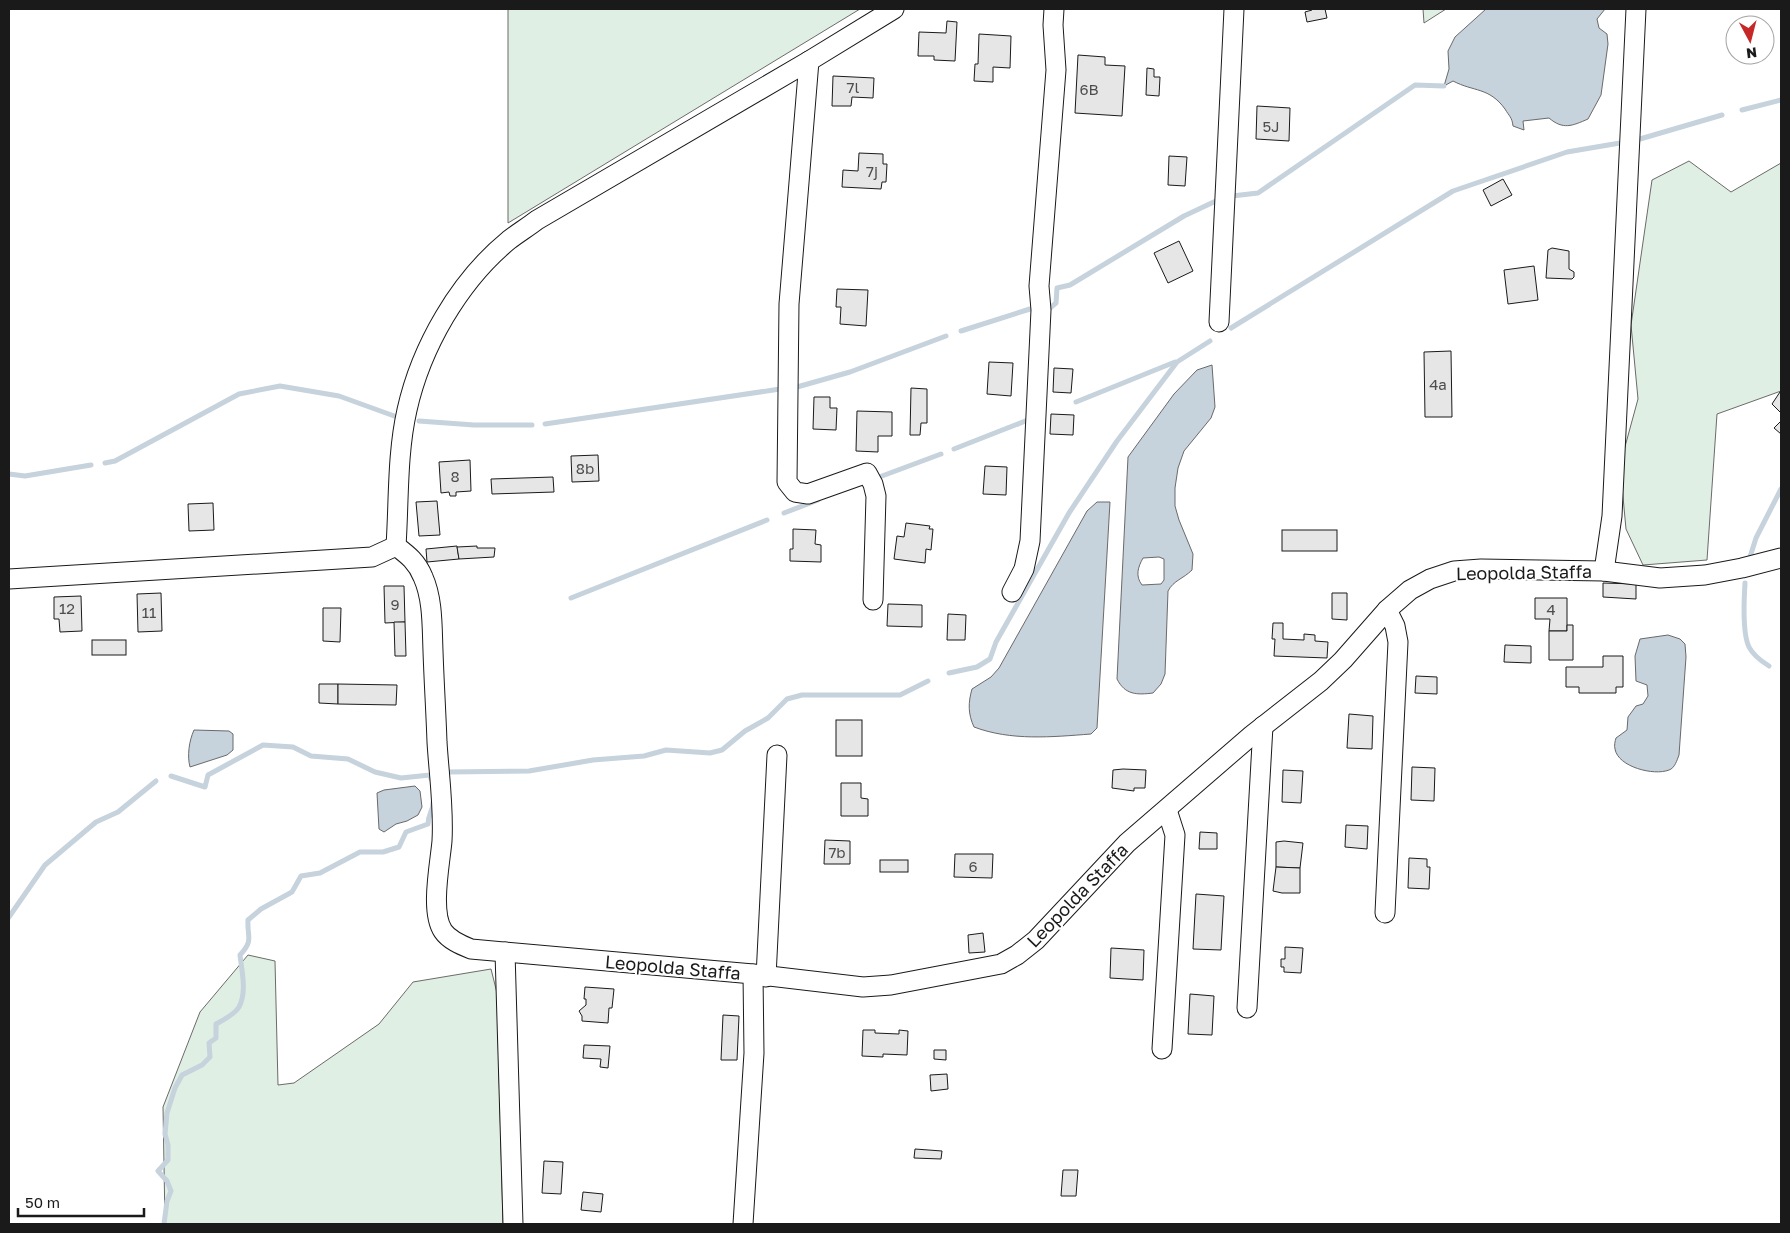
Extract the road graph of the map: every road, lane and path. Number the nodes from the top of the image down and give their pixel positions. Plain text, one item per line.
1 (894, 9) edge
2 (1054, 9) edge
3 (1234, 9) edge
4 (1636, 9) edge
5 (809, 61) junction
6 (1219, 322) dead end
7 (396, 546) junction
8 (1781, 558) edge
9 (1604, 571) junction
10 (9, 579) edge
11 (1012, 592) dead end
12 (873, 600) dead end
13 (1387, 610) junction
14 (1263, 726) junction
15 (777, 755) dead end
16 (1167, 810) junction
17 (1385, 913) dead end
18 (505, 952) junction
19 (760, 975) junction
20 (1247, 1008) dead end
21 (1162, 1049) dead end
22 (513, 1224) edge
23 (744, 1224) edge

1 - 5 street
2 - 11 street
3 - 6 street
4 - 9 street
5 - 7 street
5 - 12 street
7 - 10 street
7 - 18 street, Leopolda Staffa
8 - 9 street, Leopolda Staffa
9 - 13 street, Leopolda Staffa
13 - 14 street, Leopolda Staffa
13 - 17 street
14 - 16 street, Leopolda Staffa
14 - 20 street
15 - 19 street
16 - 19 street, Leopolda Staffa
16 - 21 street
18 - 19 street, Leopolda Staffa
18 - 22 street
19 - 23 street

